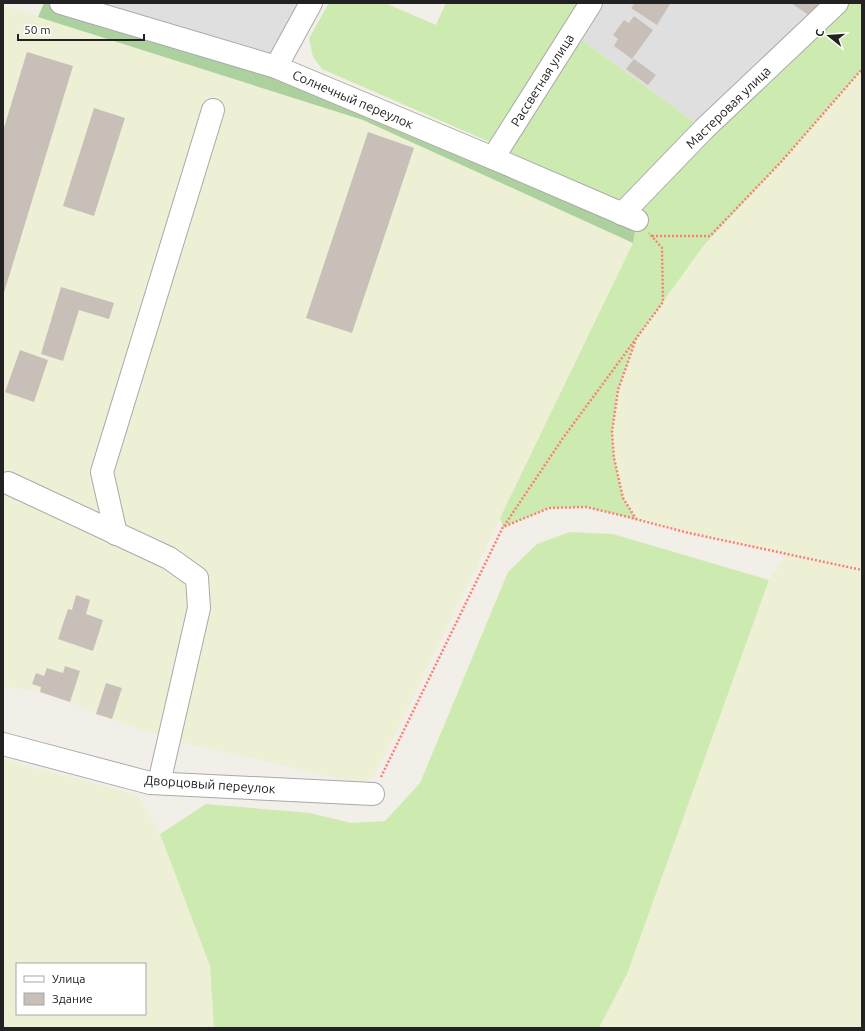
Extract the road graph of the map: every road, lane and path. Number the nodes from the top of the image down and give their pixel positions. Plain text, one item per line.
1 (61, 3) edge
2 (311, 3) edge
3 (591, 3) edge
4 (837, 3) edge
5 (100, 9) edge
6 (276, 66) junction
7 (862, 69) edge
8 (213, 110) dead end
9 (493, 158) junction
10 (629, 217) junction
11 (652, 236) junction
12 (636, 339) junction
13 (8, 483) dead end
14 (636, 519) junction
15 (503, 527) junction
16 (116, 534) junction
17 (862, 570) edge
18 (3, 744) edge
19 (159, 783) junction
20 (373, 794) joint

1 - 5 street, Солнечный переулок
2 - 6 street
3 - 9 street, Рассветная улица
4 - 10 street, Мастеровая улица
5 - 6 street, Солнечный переулок
6 - 9 street, Солнечный переулок
7 - 11 path
8 - 16 street
9 - 10 street, Солнечный переулок
10 - 11 path
11 - 12 path
12 - 14 path
12 - 15 path
13 - 16 street
14 - 15 path
14 - 17 path
15 - 20 path
16 - 19 street
18 - 19 street, Дворцовый переулок
19 - 20 street, Дворцовый переулок

